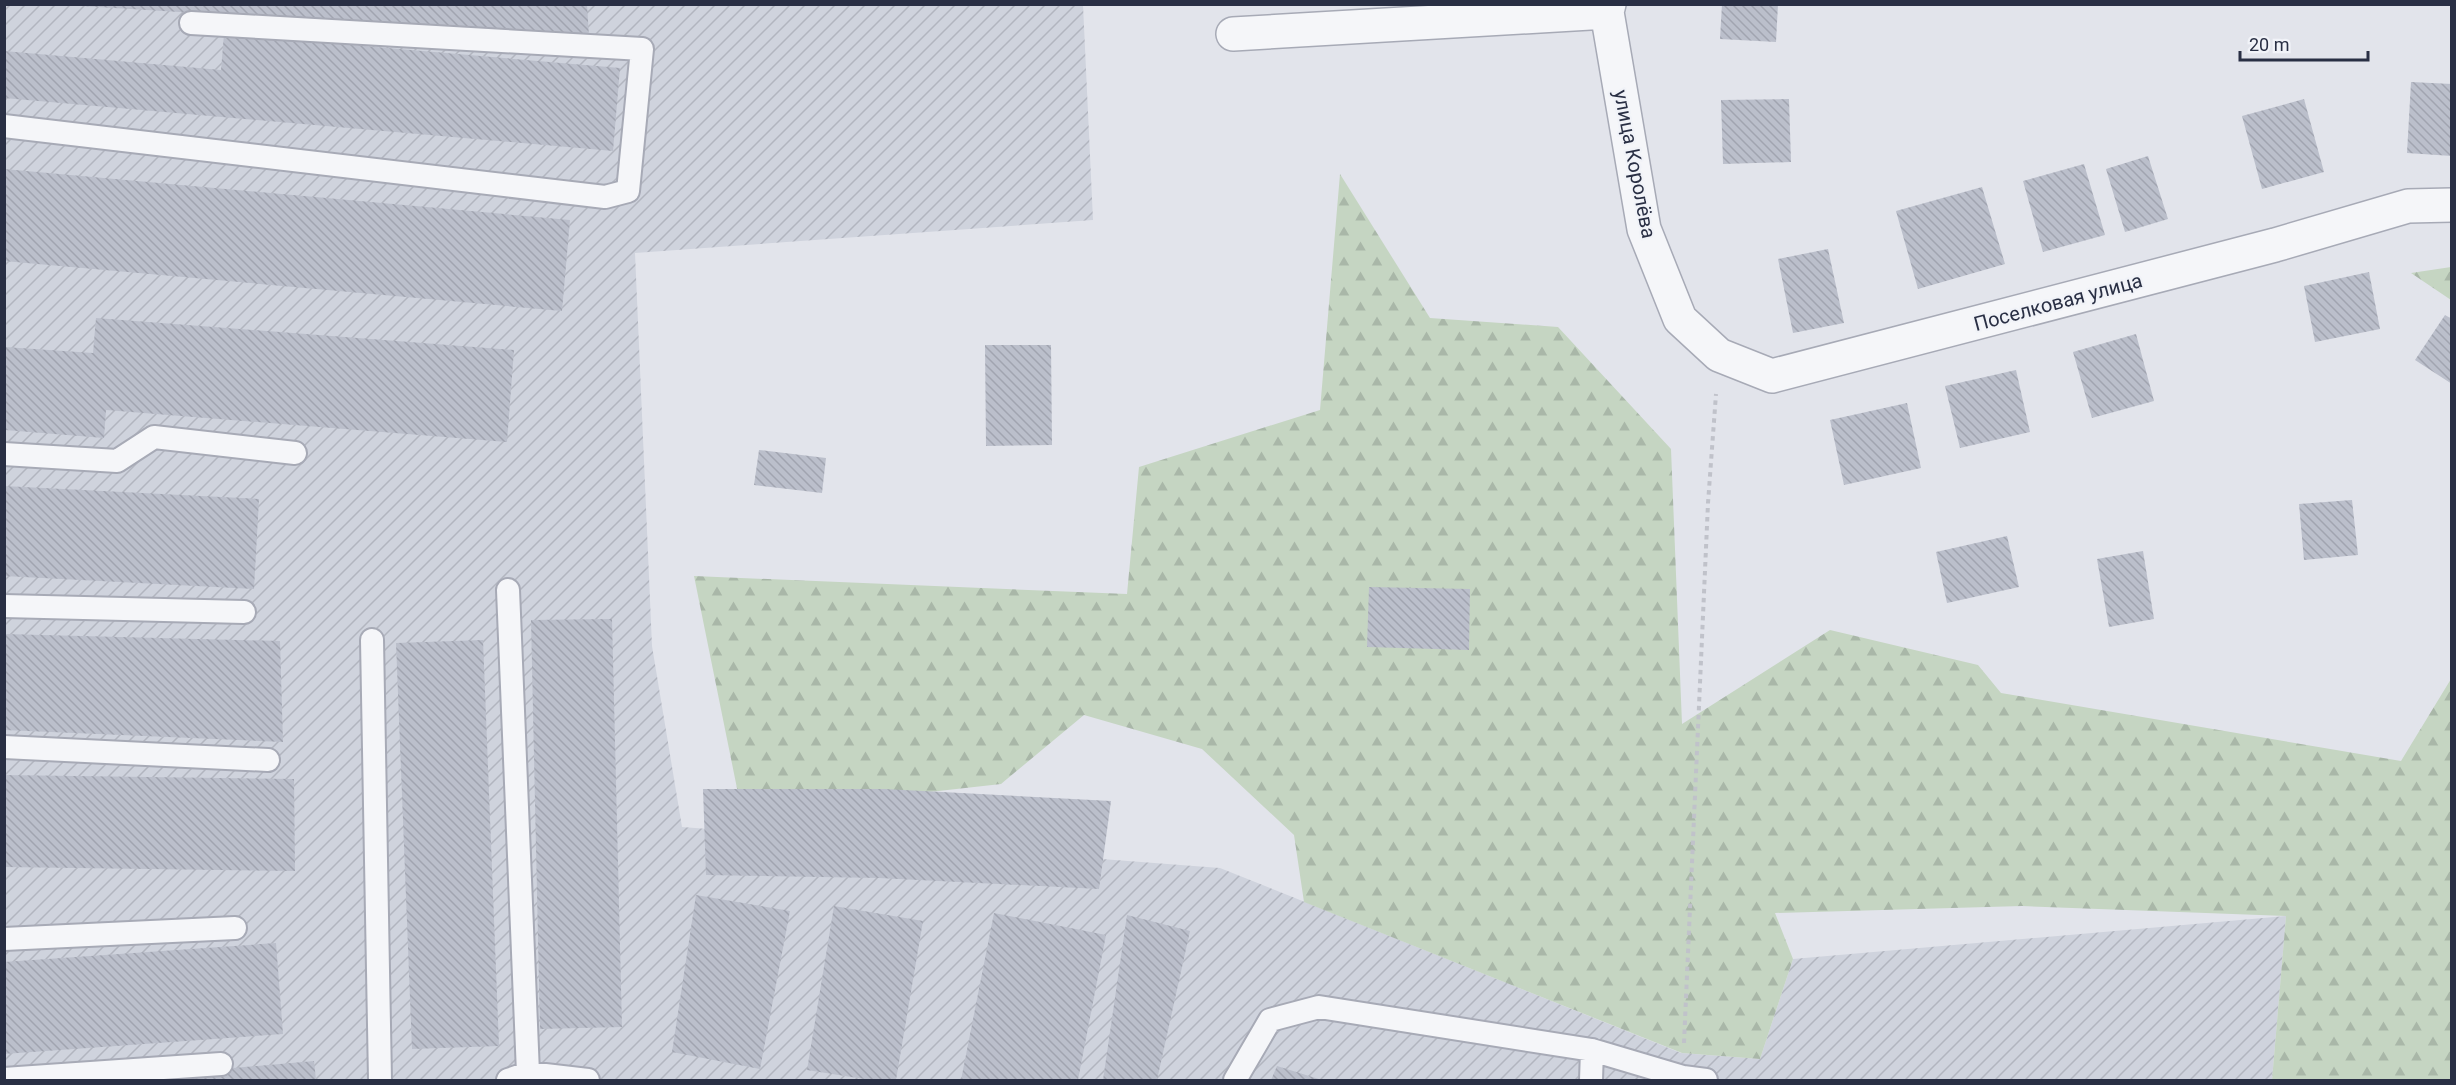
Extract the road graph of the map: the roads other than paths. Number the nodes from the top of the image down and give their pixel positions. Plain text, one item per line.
1 (1608, 8) edge
2 (191, 23) dead end
3 (1233, 34) dead end
4 (4, 126) edge
5 (2451, 205) edge
6 (1680, 319) joint
7 (295, 453) dead end
8 (4, 454) edge
9 (508, 590) dead end
10 (4, 606) edge
11 (244, 612) dead end
12 (372, 640) dead end
13 (4, 747) edge
14 (268, 760) dead end
15 (235, 928) dead end
16 (4, 939) edge
17 (1592, 1050) junction
18 (221, 1064) dead end
19 (518, 1077) edge
20 (4, 1079) edge
21 (380, 1080) edge
22 (588, 1080) edge
23 (1235, 1080) edge
24 (1591, 1080) edge
25 (1706, 1080) edge

1 - 3 street
1 - 6 street, улица Королёва
2 - 4 lane
5 - 6 street, Поселковая улица
7 - 8 lane
9 - 19 lane
10 - 11 lane
12 - 21 lane
13 - 14 lane
15 - 16 lane
17 - 23 lane
17 - 24 lane
17 - 25 lane
18 - 20 lane
19 - 22 lane

